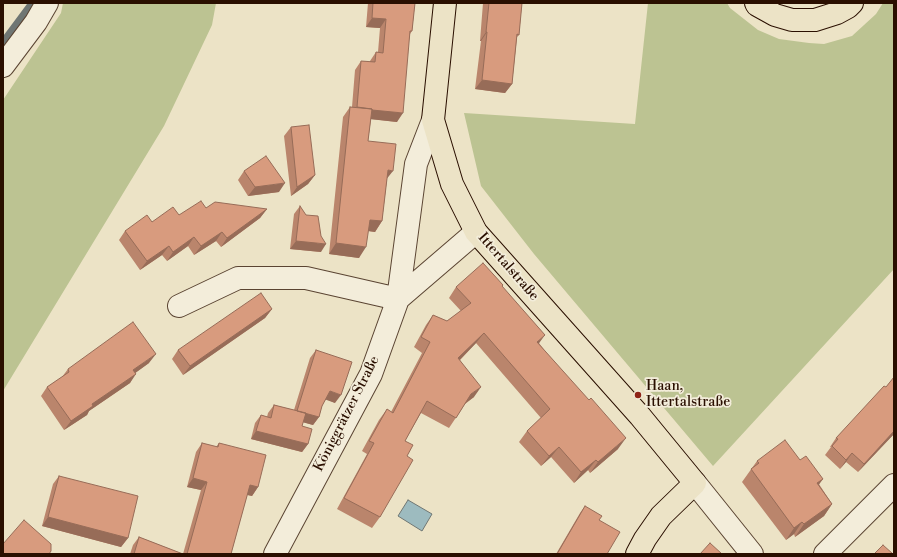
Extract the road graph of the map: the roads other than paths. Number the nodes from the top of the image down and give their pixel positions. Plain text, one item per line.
1 (47, 3) edge
2 (445, 3) edge
3 (756, 3) edge
4 (852, 3) edge
5 (3, 66) edge
6 (433, 120) junction
7 (476, 232) junction
8 (398, 298) junction
9 (179, 306) dead end
10 (695, 483) junction
11 (894, 484) edge
12 (275, 554) edge
13 (637, 554) edge
14 (752, 554) edge
15 (824, 554) edge

1 - 5 street
2 - 6 main road, Ittertalstraße
3 - 4 main road
6 - 7 main road, Ittertalstraße
6 - 8 street, Königgrätzer Straße
7 - 8 street
7 - 10 main road, Ittertalstraße
8 - 9 street
8 - 12 street, Königgrätzer Straße
10 - 13 main road
10 - 14 street
11 - 15 street

